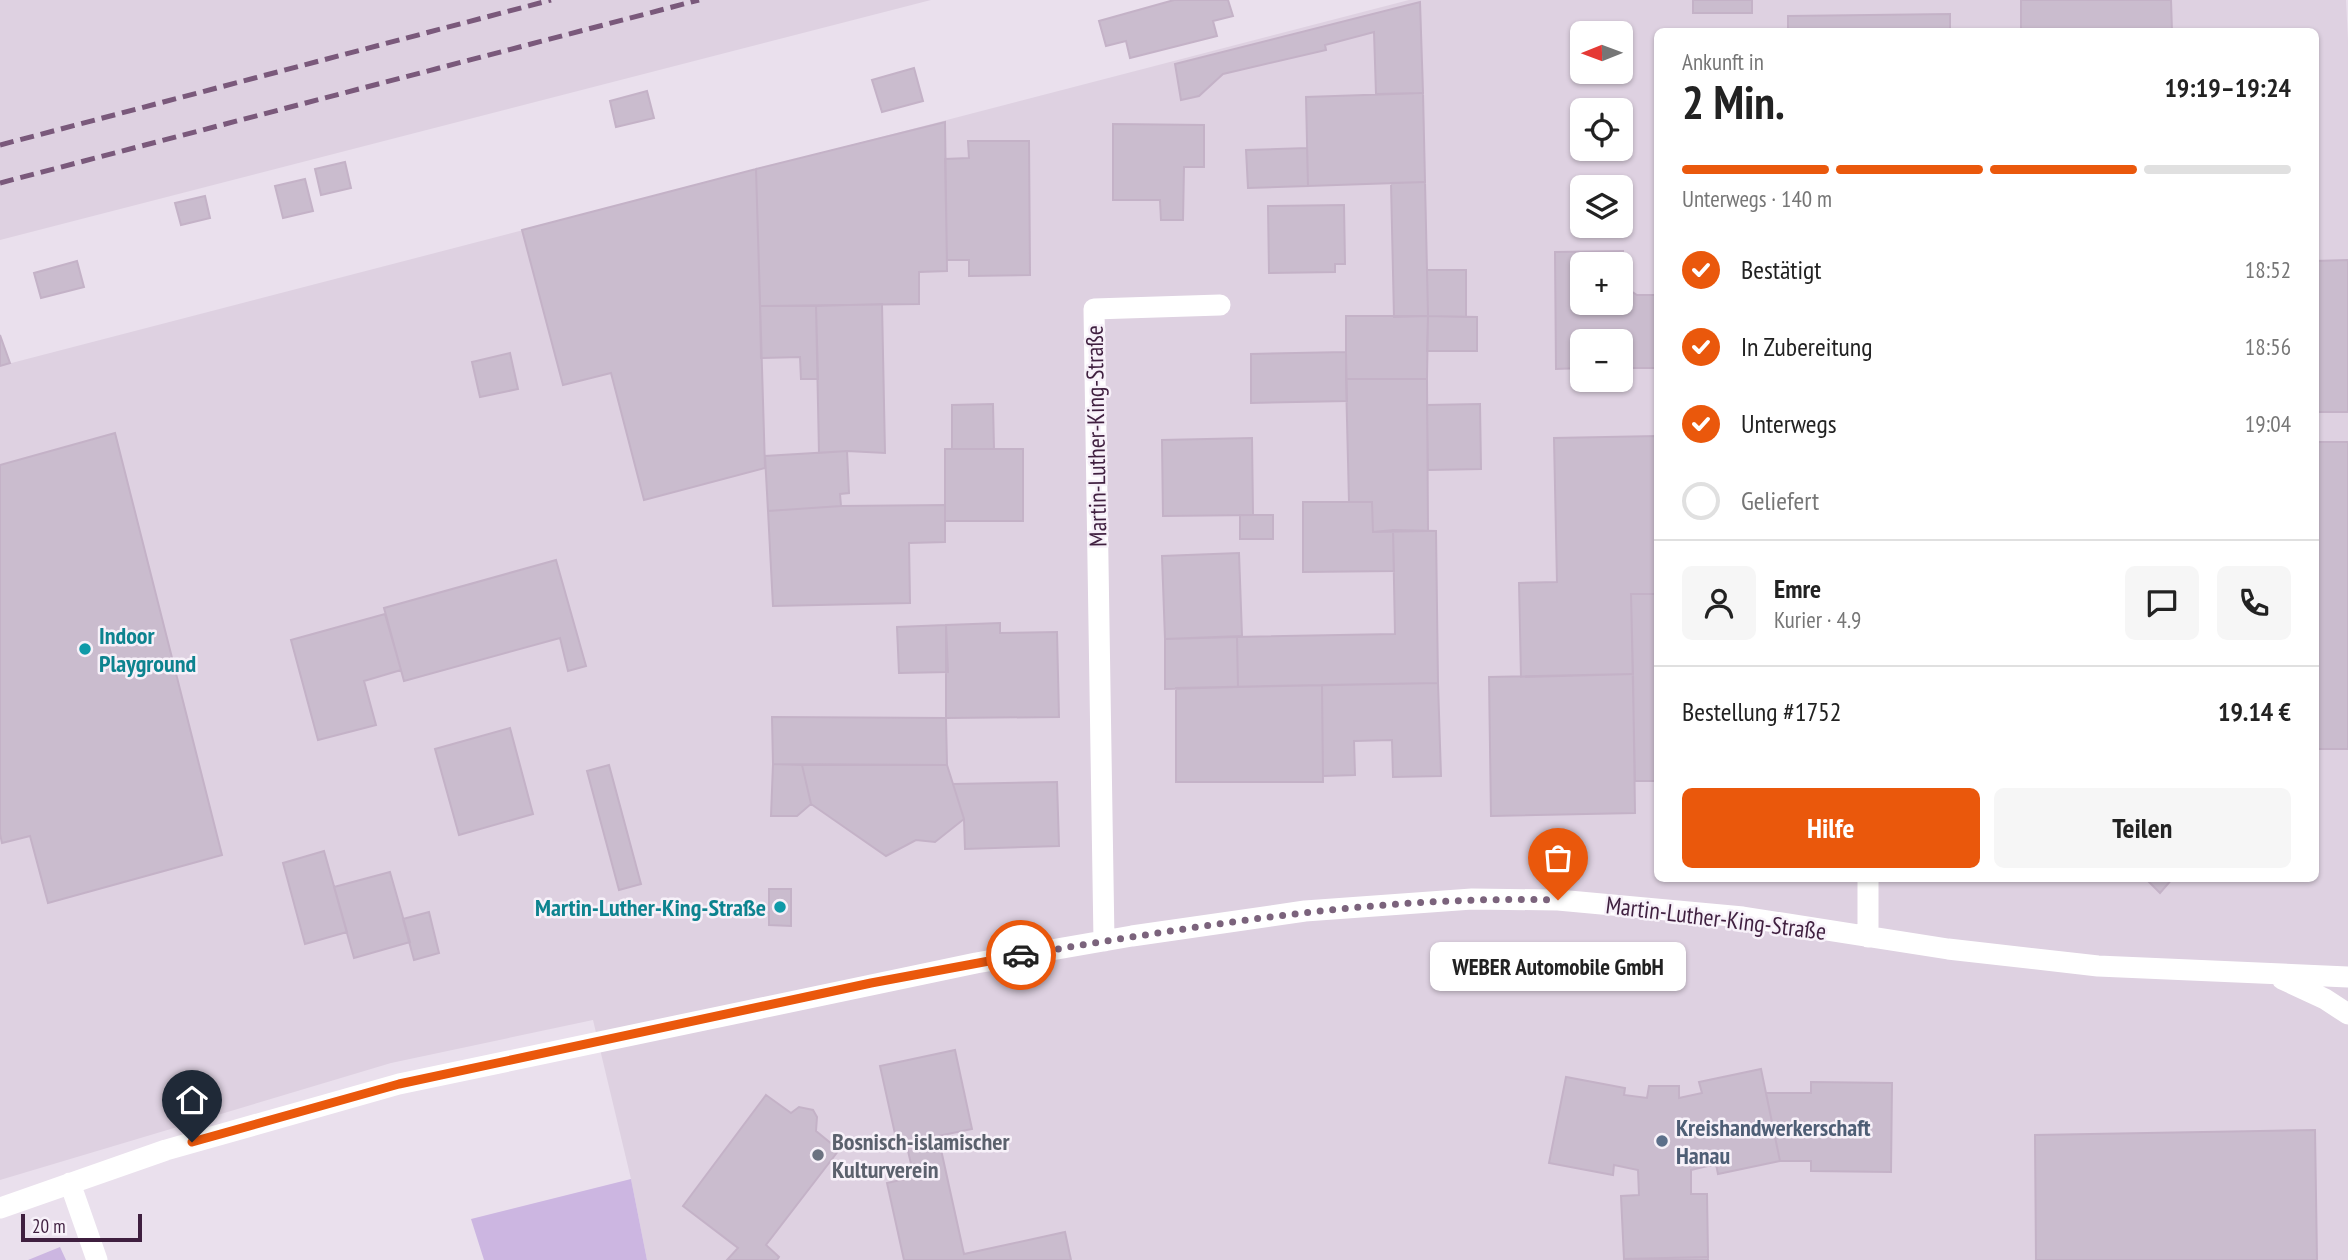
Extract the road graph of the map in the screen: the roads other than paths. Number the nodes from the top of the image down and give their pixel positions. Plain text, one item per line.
1 (1220, 305) dead end
2 (1868, 882) edge
3 (1868, 937) junction
4 (1104, 941) junction
5 (2274, 976) junction
6 (2348, 977) edge
7 (2347, 1012) edge
8 (70, 1183) junction
9 (0, 1208) edge
10 (97, 1260) edge

1 - 4 street, Martin-Luther-King-Straße
2 - 3 street
3 - 4 street, Martin-Luther-King-Straße
3 - 5 street, Martin-Luther-King-Straße
4 - 8 street, Martin-Luther-King-Straße
5 - 6 street, Martin-Luther-King-Straße
5 - 7 street, Martin-Luther-King-Straße
8 - 9 street, Martin-Luther-King-Straße
8 - 10 street

